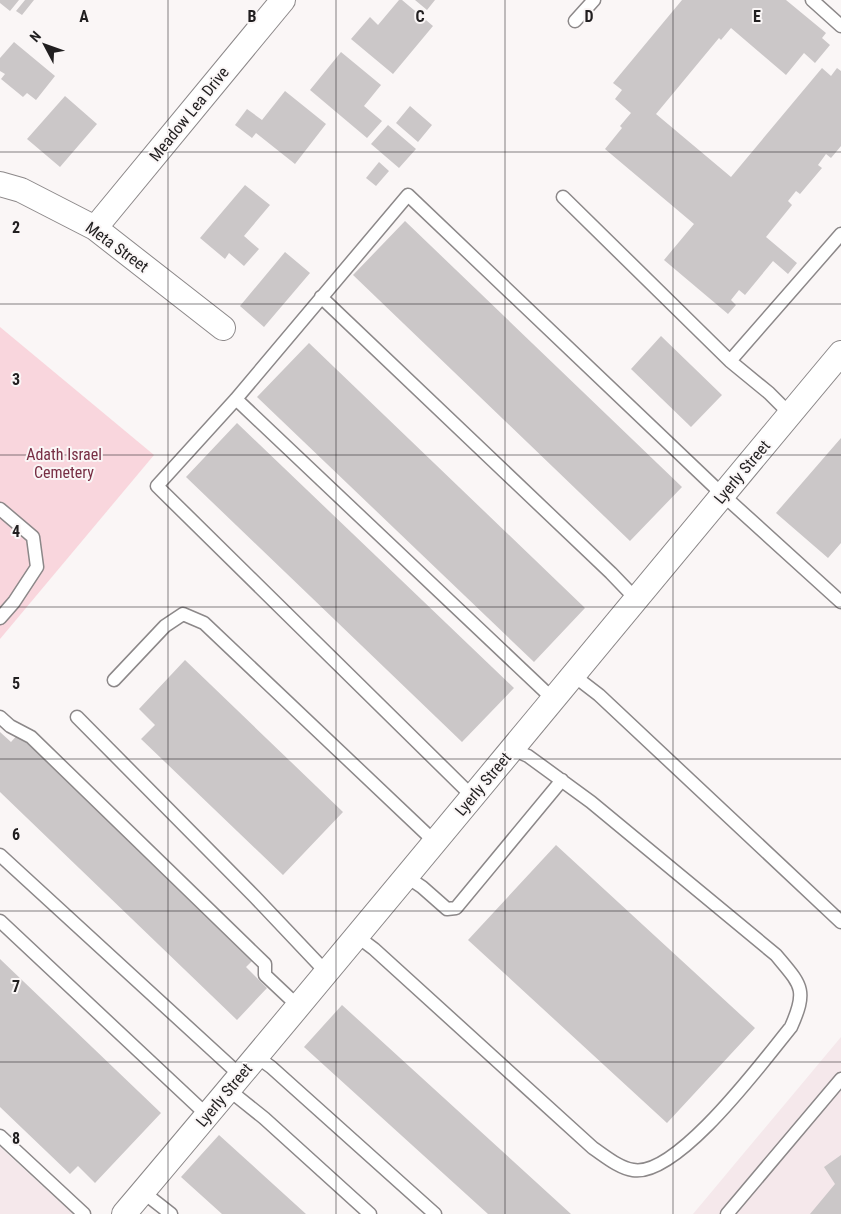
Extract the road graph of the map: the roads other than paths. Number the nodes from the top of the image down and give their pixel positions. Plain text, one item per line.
1 (283, 0) edge
2 (594, 0) edge
3 (812, 0) edge
4 (575, 21) dead end
5 (841, 26) edge
6 (0, 184) edge
7 (563, 197) dead end
8 (95, 228) junction
9 (841, 234) edge
10 (321, 297) junction
11 (223, 328) dead end
12 (841, 354) edge
13 (730, 361) junction
14 (236, 399) junction
15 (790, 414) junction
16 (723, 495) junction
17 (0, 510) edge
18 (636, 599) junction
19 (841, 602) edge
20 (0, 618) edge
21 (573, 675) junction
22 (114, 680) dead end
23 (552, 700) junction
24 (0, 717) edge
25 (77, 717) dead end
26 (512, 749) junction
27 (562, 780) junction
28 (473, 796) junction
29 (435, 842) junction
30 (0, 855) edge
31 (407, 877) junction
32 (0, 921) edge
33 (841, 922) edge
34 (358, 937) junction
35 (327, 973) junction
36 (299, 1007) junction
37 (257, 1057) junction
38 (841, 1079) edge
39 (235, 1083) junction
40 (207, 1115) junction
41 (0, 1136) edge
42 (143, 1192) junction
43 (84, 1214) edge
44 (124, 1214) edge
45 (171, 1214) edge
46 (370, 1214) edge
47 (435, 1214) edge
48 (727, 1214) edge

1 - 8 street, Meadow Lea Drive
2 - 4 lane
3 - 5 lane
6 - 8 street, Meta Street
7 - 13 lane
8 - 11 street, Meta Street
9 - 13 lane
10 - 14 lane
10 - 16 lane
10 - 18 lane
12 - 15 street, Lyerly Street
13 - 15 lane
14 - 23 lane
14 - 28 lane
15 - 16 street, Lyerly Street
16 - 18 street, Lyerly Street
16 - 19 lane
17 - 20 lane
18 - 21 street, Lyerly Street
21 - 23 street, Lyerly Street
21 - 33 lane
22 - 29 lane
23 - 26 street, Lyerly Street
24 - 36 lane
25 - 35 lane
26 - 27 lane
26 - 28 street, Lyerly Street
27 - 31 lane
27 - 34 lane
28 - 29 street, Lyerly Street
29 - 31 street, Lyerly Street
30 - 39 lane
31 - 34 street, Lyerly Street
32 - 40 lane
34 - 35 street, Lyerly Street
35 - 36 street, Lyerly Street
36 - 37 street, Lyerly Street
37 - 39 street, Lyerly Street
37 - 47 lane
38 - 48 lane
39 - 40 street, Lyerly Street
39 - 46 lane
40 - 42 street, Lyerly Street
41 - 43 lane
42 - 44 street, Lyerly Street
42 - 45 lane

